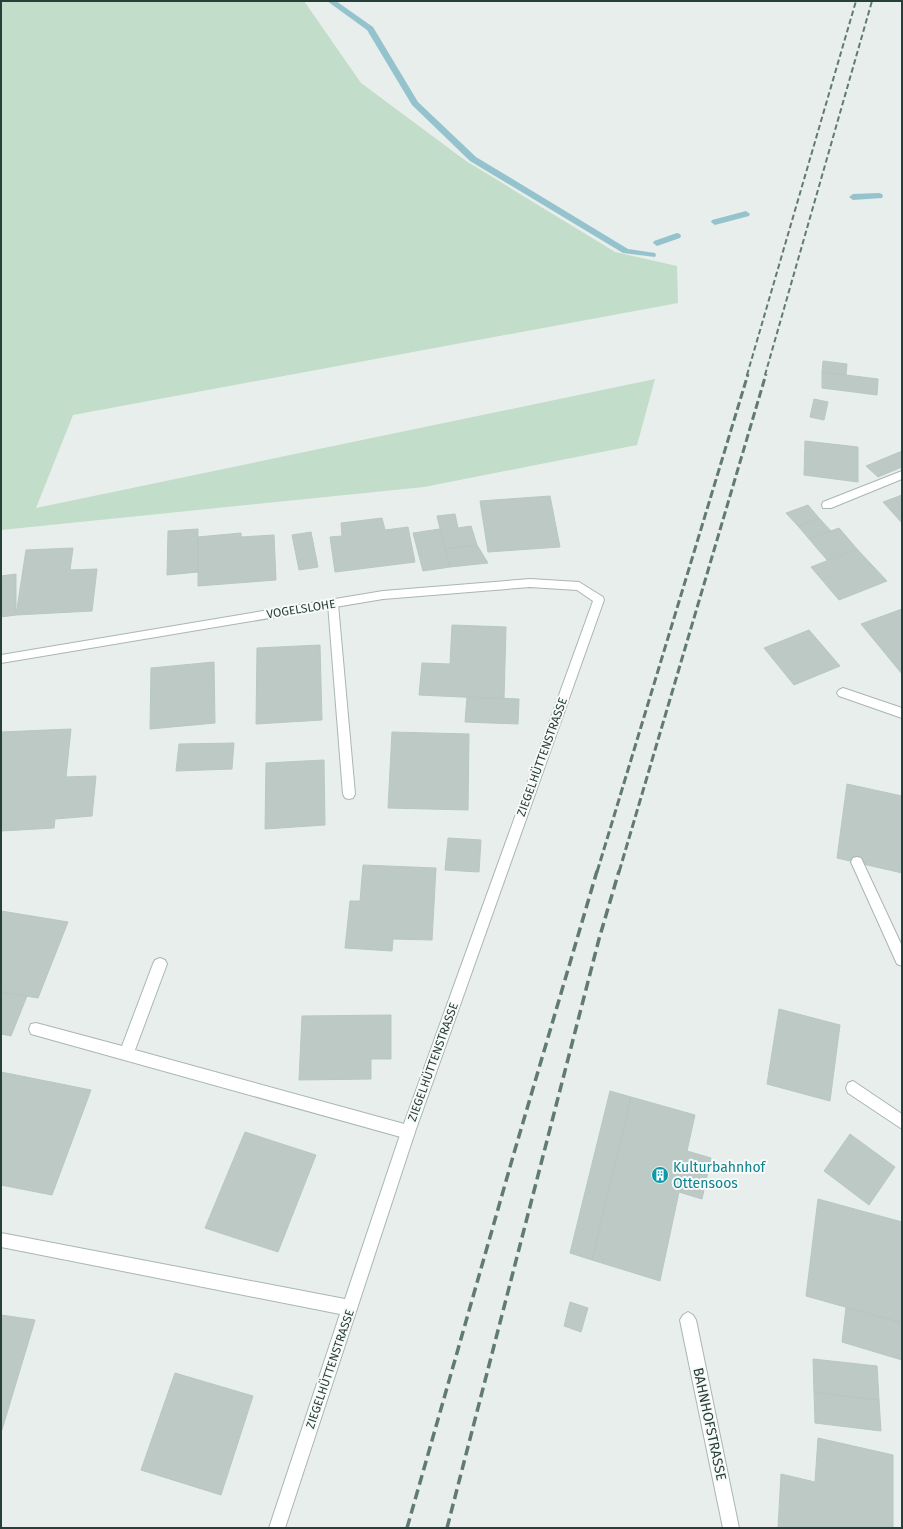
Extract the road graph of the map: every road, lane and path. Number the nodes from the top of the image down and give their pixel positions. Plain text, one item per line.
1 (902, 475) edge
2 (827, 505) dead end
3 (599, 600) joint
4 (333, 604) junction
5 (1, 659) edge
6 (842, 693) dead end
7 (902, 713) edge
8 (349, 794) dead end
9 (857, 862) dead end
10 (902, 960) edge
11 (160, 964) dead end
12 (36, 1029) dead end
13 (126, 1054) junction
14 (853, 1088) dead end
15 (902, 1122) edge
16 (408, 1132) junction
17 (1, 1240) edge
18 (351, 1308) junction
19 (688, 1320) dead end
20 (277, 1528) edge
21 (731, 1528) edge

1 - 2 street
3 - 4 street, VOGELSLOHE
3 - 16 street, ZIEGELHÜTTENSTRASSE
4 - 5 street, VOGELSLOHE
4 - 8 street
6 - 7 street
9 - 10 street
11 - 13 street
12 - 13 street
13 - 16 street
14 - 15 street
16 - 18 street, ZIEGELHÜTTENSTRASSE
17 - 18 street
18 - 20 street, ZIEGELHÜTTENSTRASSE
19 - 21 street, BAHNHOFSTRASSE

